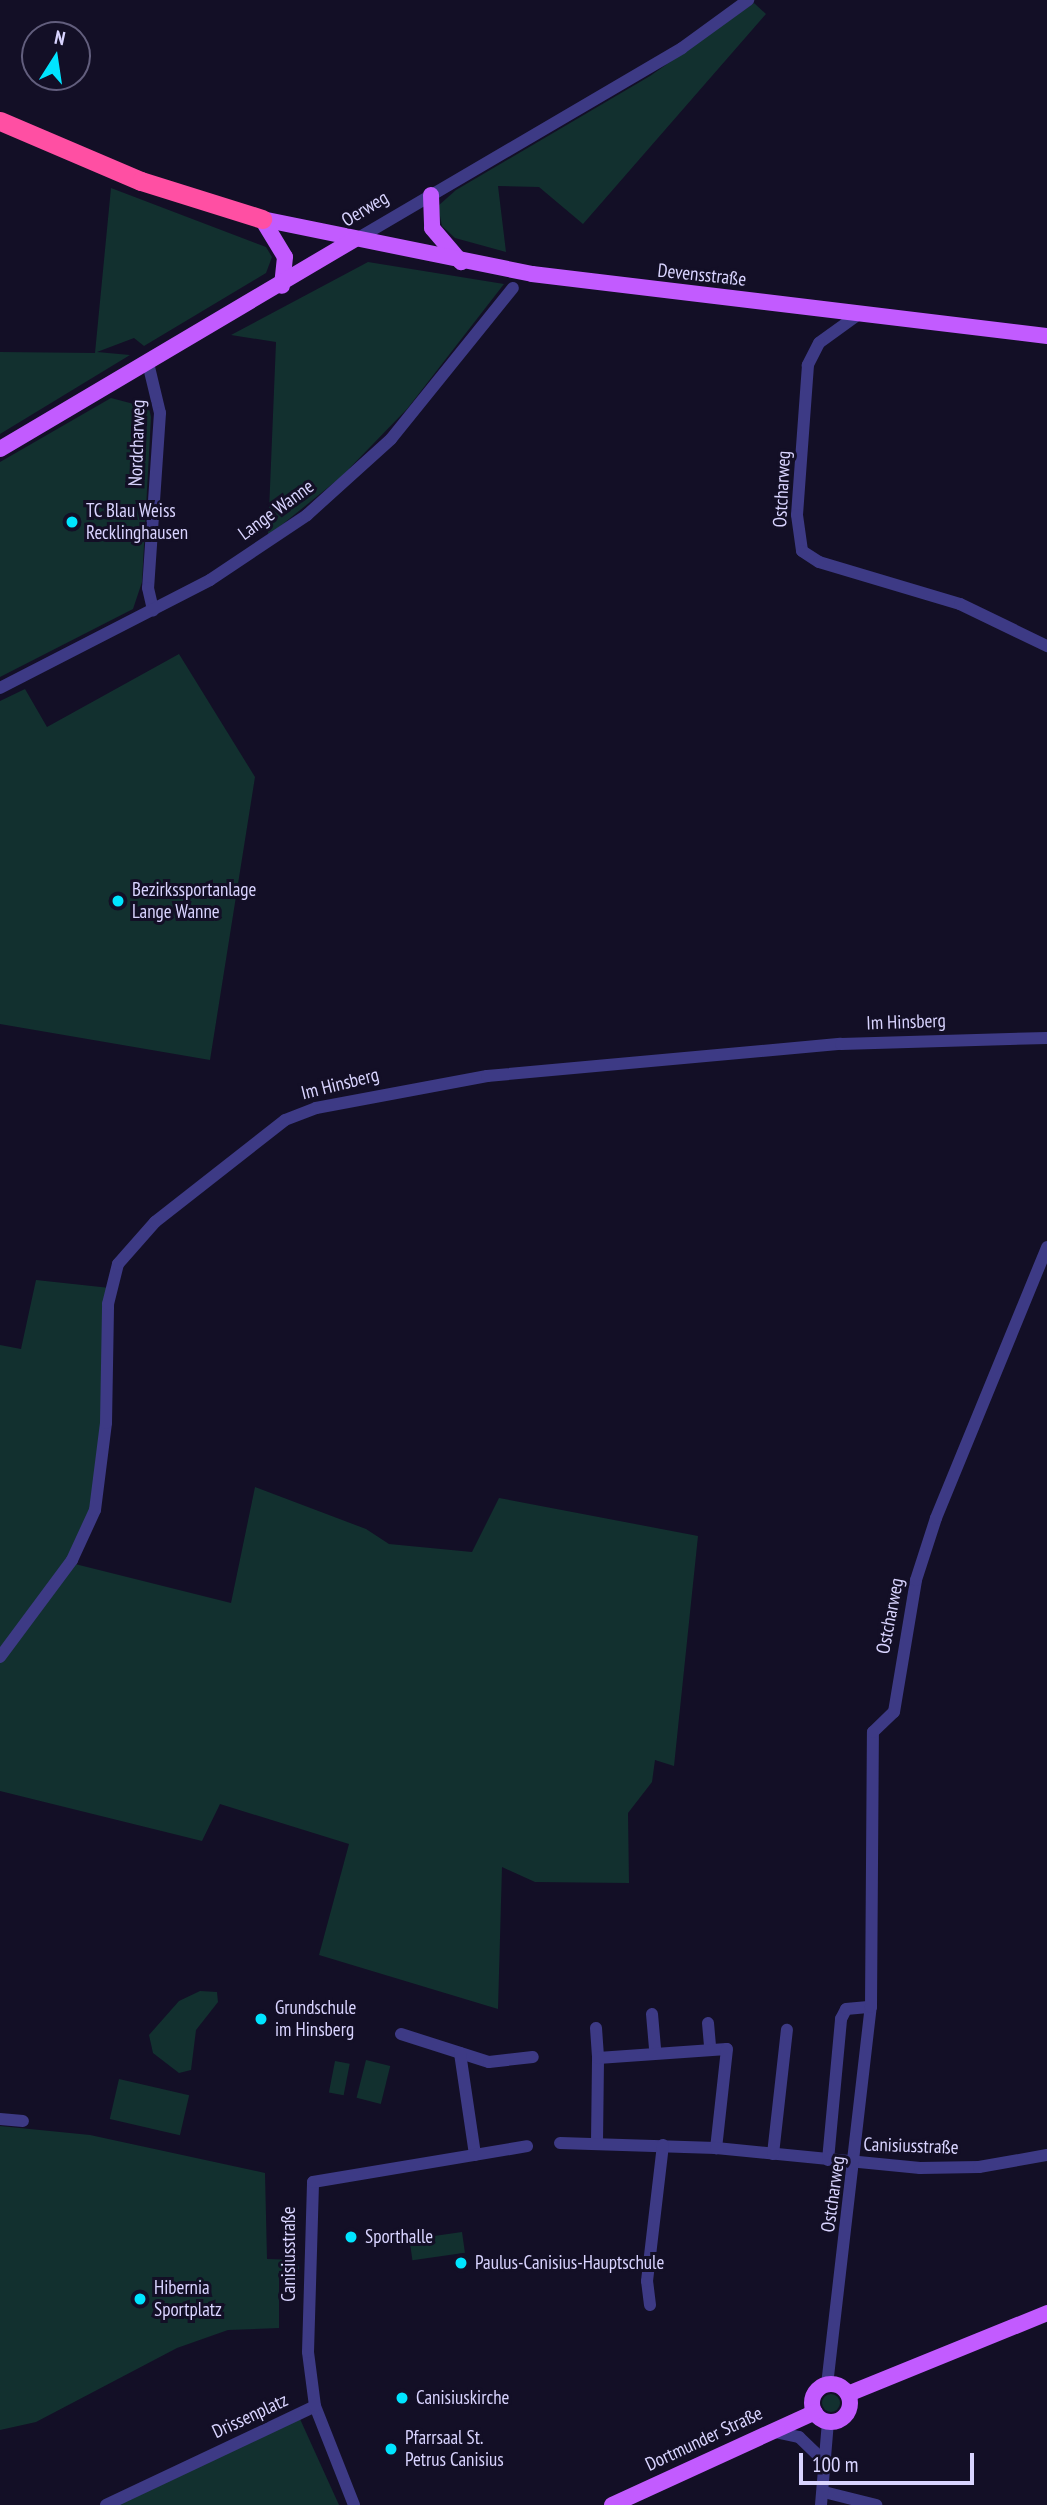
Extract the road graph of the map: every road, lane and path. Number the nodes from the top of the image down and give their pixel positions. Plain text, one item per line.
1 (748, 0) edge
2 (0, 121) edge
3 (431, 195) junction
4 (262, 219) junction
5 (354, 240) junction
6 (461, 262) junction
7 (282, 286) junction
8 (513, 288) dead end
9 (859, 314) junction
10 (1047, 336) edge
11 (148, 363) junction
12 (0, 449) edge
13 (153, 610) junction
14 (1047, 646) edge
15 (0, 688) edge
16 (1047, 1038) edge
17 (1047, 1247) edge
18 (0, 1657) edge
19 (871, 2007) junction
20 (652, 2014) dead end
21 (708, 2023) dead end
22 (596, 2028) dead end
23 (787, 2031) dead end
24 (401, 2034) dead end
25 (710, 2048) junction
26 (655, 2052) junction
27 (460, 2053) junction
28 (533, 2057) dead end
29 (598, 2058) junction
30 (0, 2119) edge
31 (23, 2121) dead end
32 (597, 2142) junction
33 (560, 2143) dead end
34 (663, 2145) junction
35 (527, 2146) dead end
36 (716, 2148) junction
37 (774, 2154) junction
38 (475, 2155) junction
39 (1047, 2155) edge
40 (828, 2160) junction
41 (857, 2163) junction
42 (650, 2305) dead end
43 (1047, 2313) edge
44 (827, 2385) junction
45 (848, 2393) junction
46 (315, 2406) junction
47 (821, 2417) junction
48 (770, 2431) junction
49 (823, 2460) junction
50 (823, 2499) edge
51 (106, 2505) edge
52 (354, 2505) edge
53 (612, 2505) edge
54 (876, 2505) edge

1 - 3 street, Oerweg
2 - 4 highway
3 - 5 street, Oerweg
3 - 6 main road
4 - 5 main road, Devensstraße
4 - 7 main road
5 - 6 main road, Devensstraße
5 - 7 main road, Oerweg
6 - 9 main road, Devensstraße
7 - 11 main road, Oerweg
8 - 13 street, Lange Wanne
9 - 10 main road, Devensstraße
9 - 14 street, Ostcharweg
11 - 12 main road, Oerweg
11 - 13 street, Nordcharweg
13 - 15 street, Lange Wanne
16 - 18 street, Im Hinsberg
17 - 19 street, Ostcharweg
19 - 40 street, Ostcharweg
19 - 41 street, Ostcharweg
20 - 26 street
21 - 25 street
22 - 29 street
23 - 37 street
24 - 27 street
25 - 26 street
25 - 36 street
26 - 29 street
27 - 28 street
27 - 38 street
29 - 32 street
30 - 31 street
32 - 33 street, Canisiusstraße
32 - 34 street, Canisiusstraße
34 - 36 street, Canisiusstraße
34 - 42 street
35 - 38 street, Canisiusstraße
36 - 37 street, Canisiusstraße
37 - 40 street, Canisiusstraße
38 - 46 street, Canisiusstraße
39 - 41 street, Canisiusstraße
40 - 41 street, Canisiusstraße
41 - 44 street, Ostcharweg
43 - 45 main road
44 - 45 main road
44 - 47 main road
45 - 47 main road, Dortmunder Straße
46 - 51 street, Drissenplatz
46 - 52 street, Drissenplatz
47 - 48 main road, Dortmunder Straße
47 - 49 street
48 - 49 street
48 - 53 main road, Dortmunder Straße
49 - 50 street
50 - 54 street

